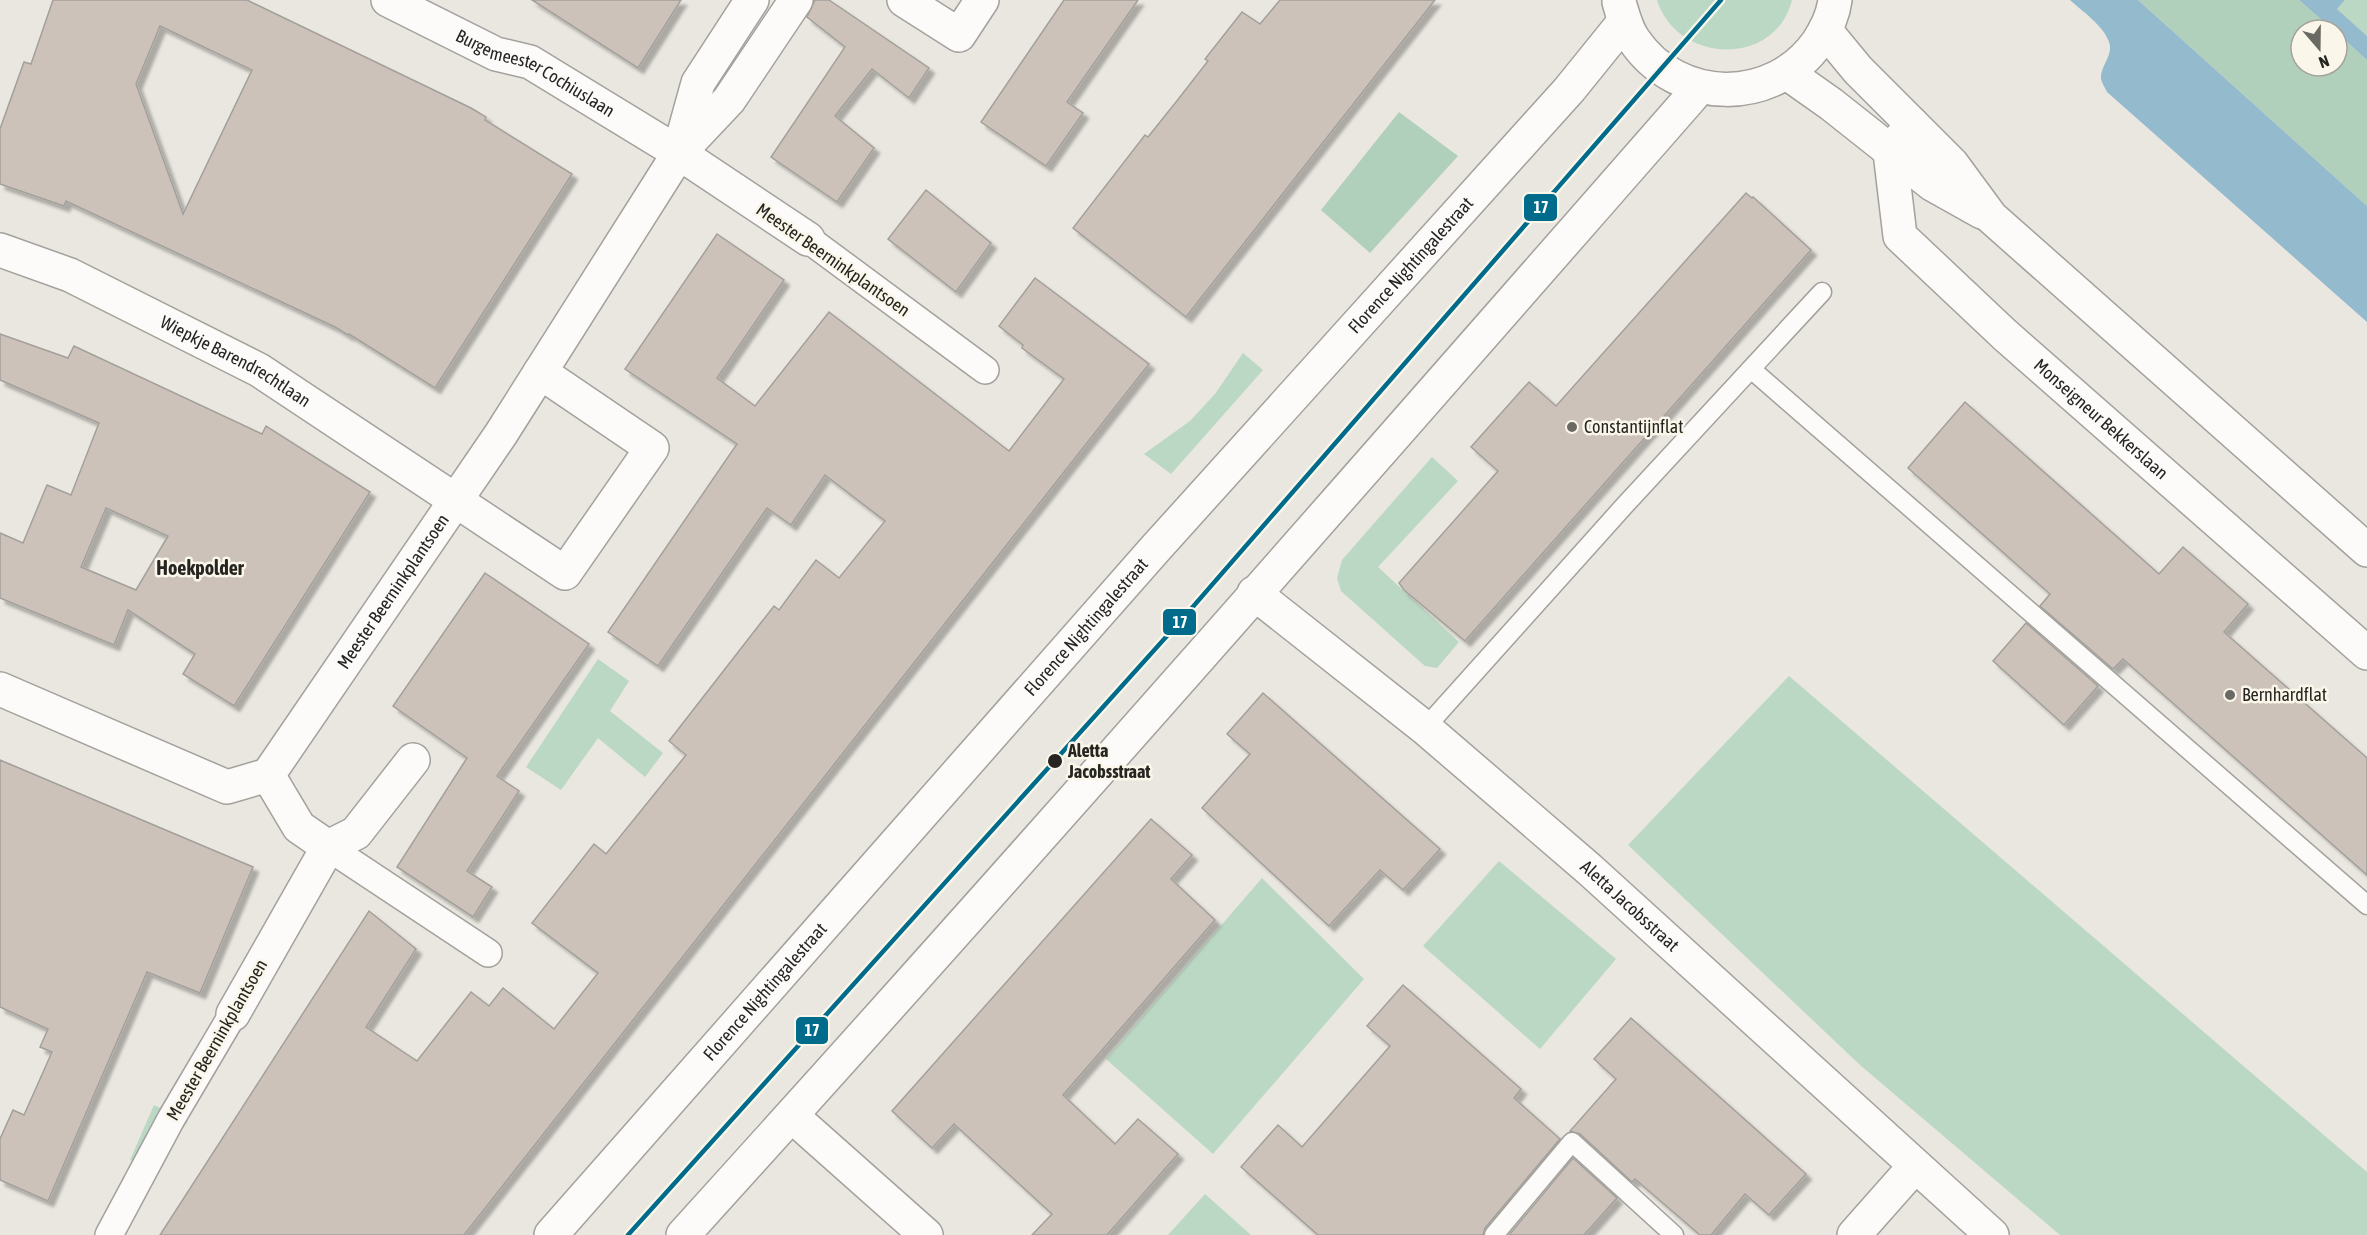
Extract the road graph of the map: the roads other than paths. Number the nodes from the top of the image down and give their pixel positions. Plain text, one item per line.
1 (388, 0) edge
2 (752, 0) edge
3 (796, 0) edge
4 (904, 0) edge
5 (982, 0) edge
6 (1835, 0) edge
7 (1622, 11) edge
8 (1826, 30) junction
9 (1787, 73) junction
10 (1700, 87) junction
11 (1912, 124) junction
12 (1890, 152) junction
13 (679, 153) junction
14 (1991, 217) junction
15 (808, 239) joint
16 (0, 250) edge
17 (1822, 292) dead end
18 (1751, 369) junction
19 (985, 370) dead end
20 (540, 372) junction
21 (456, 499) junction
22 (2367, 549) edge
23 (1254, 593) junction
24 (2367, 653) edge
25 (0, 689) edge
26 (1425, 728) junction
27 (413, 760) dead end
28 (268, 775) junction
29 (328, 847) junction
30 (2367, 905) edge
31 (488, 953) dead end
32 (233, 1014) joint
33 (792, 1116) junction
34 (1915, 1166) junction
35 (109, 1235) edge
36 (551, 1235) edge
37 (683, 1235) edge
38 (926, 1235) edge
39 (1494, 1235) edge
40 (1674, 1235) edge
41 (1854, 1235) edge
42 (1992, 1235) edge

1 - 13 street, Burgemeester Cochiuslaan
2 - 13 street, Meester Beerninkplantsoen
3 - 13 street, Meester Beerninkplantsoen
4 - 5 street
6 - 8 street
7 - 10 street
7 - 36 street, Florence Nightingalestraat
8 - 9 street
8 - 11 street
9 - 10 street
9 - 12 street
10 - 23 street
11 - 12 street
11 - 14 street
12 - 14 street
12 - 24 street, Monseigneur Bekkerslaan
13 - 15 street, Meester Beerninkplantsoen
13 - 20 street, Meester Beerninkplantsoen
14 - 22 street
15 - 19 street, Meester Beerninkplantsoen
16 - 21 street, Wiepkje Barendrechtlaan
17 - 18 lane
18 - 26 lane
18 - 30 lane
20 - 21 street, Meester Beerninkplantsoen
20 - 21 street, Meester Beerninkplantsoen
21 - 28 street, Meester Beerninkplantsoen
23 - 26 street, Aletta Jacobsstraat
23 - 33 street
25 - 28 street
26 - 34 street, Aletta Jacobsstraat
27 - 29 street
28 - 29 street
29 - 31 street
29 - 32 street, Meester Beerninkplantsoen
32 - 35 street, Meester Beerninkplantsoen
33 - 37 street
33 - 38 street
34 - 41 street
34 - 42 street, Aletta Jacobsstraat
39 - 40 lane

